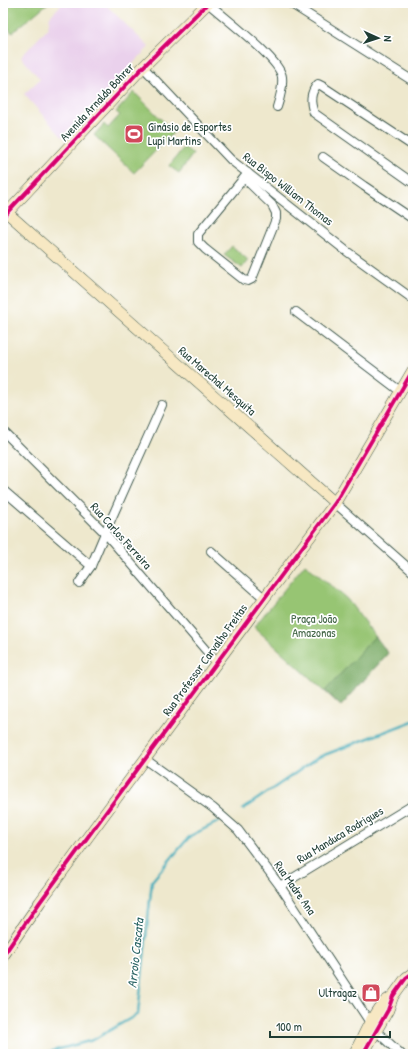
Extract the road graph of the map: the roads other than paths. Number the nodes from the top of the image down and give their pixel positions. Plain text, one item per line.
1 (208, 3) edge
2 (290, 3) edge
3 (143, 68) junction
4 (413, 81) edge
5 (277, 107) dead end
6 (413, 146) edge
7 (323, 156) dead end
8 (246, 176) junction
9 (413, 183) edge
10 (4, 213) edge
11 (413, 219) edge
12 (413, 299) edge
13 (296, 312) dead end
14 (413, 370) edge
15 (400, 391) junction
16 (162, 405) dead end
17 (3, 431) edge
18 (3, 490) edge
19 (335, 503) junction
20 (105, 533) junction
21 (211, 551) dead end
22 (91, 566) junction
23 (413, 572) edge
24 (79, 583) dead end
25 (264, 598) junction
26 (216, 662) junction
27 (145, 759) junction
28 (413, 805) edge
29 (280, 886) junction
30 (3, 956) edge
31 (413, 973) edge
32 (373, 1026) junction
33 (354, 1054) edge
34 (363, 1054) edge
35 (402, 1054) edge

1 - 3 street, Avenida Arnaldo Bohrer
1 - 5 street
2 - 4 street
3 - 8 street, Rua Bispo William Thomas
3 - 10 street, Avenida Arnaldo Bohrer
6 - 9 street
7 - 11 street
8 - 8 street
8 - 12 street, Rua Bispo William Thomas
10 - 19 street, Rua Marechal Mesquita
13 - 15 street
14 - 15 street, Rua Professor Carvalho Freitas
15 - 19 street, Rua Professor Carvalho Freitas
16 - 20 street
17 - 20 street, Rua Carlos Ferreira
18 - 22 street
19 - 23 street, Rua Marechal Mesquita
19 - 25 street, Rua Professor Carvalho Freitas
20 - 22 street
20 - 26 street, Rua Carlos Ferreira
21 - 25 street
22 - 24 street
25 - 26 street, Rua Professor Carvalho Freitas
26 - 27 street, Rua Professor Carvalho Freitas
27 - 29 street, Rua Madre Ana
27 - 30 street, Rua Professor Carvalho Freitas
28 - 29 street, Rua Manduca Rodrigues
29 - 32 street, Rua Madre Ana
31 - 32 street
32 - 33 street
32 - 34 street
32 - 35 street, Rua Madre Ana

